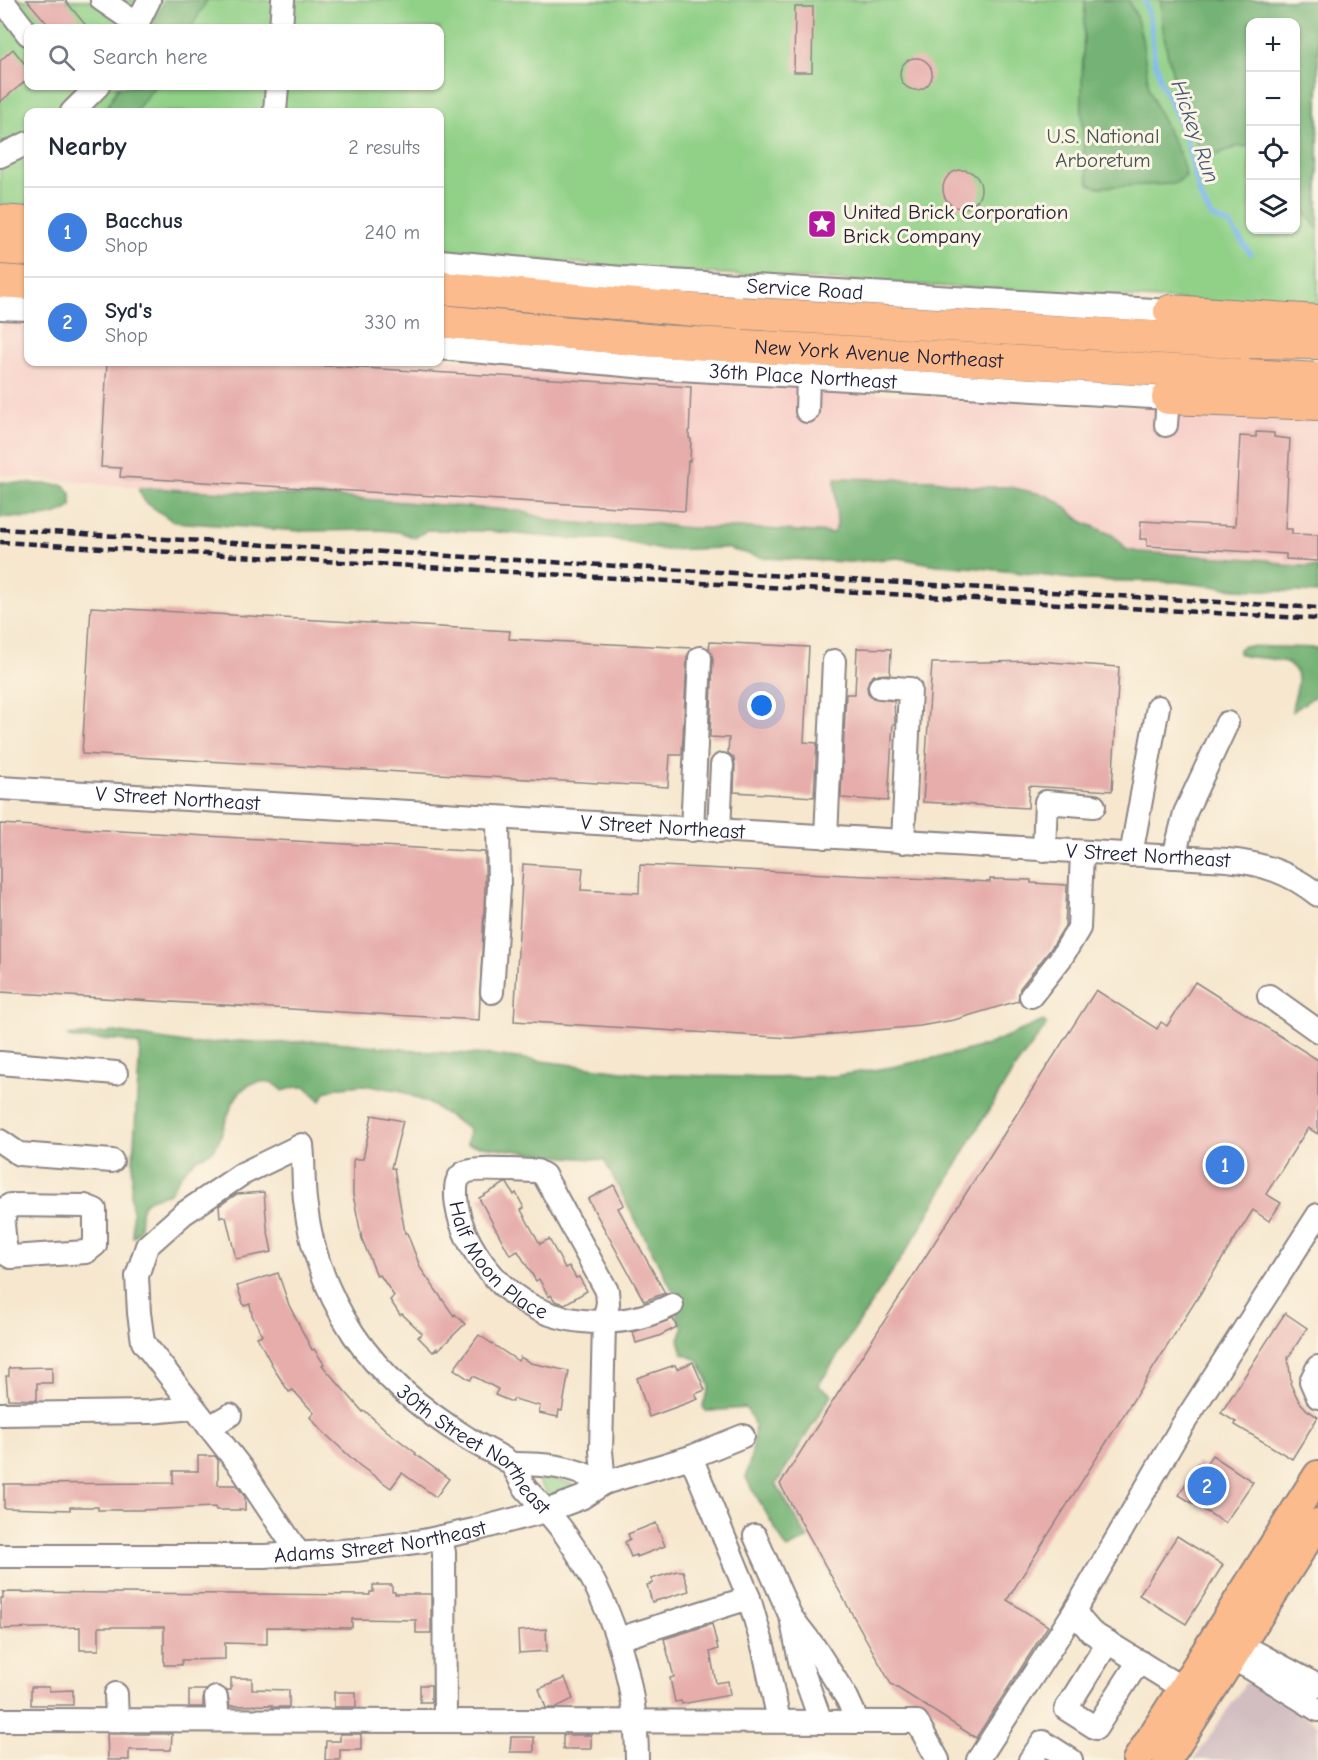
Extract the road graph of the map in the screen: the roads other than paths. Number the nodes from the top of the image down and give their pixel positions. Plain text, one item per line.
1 (2, 0) edge
2 (102, 0) edge
3 (149, 0) edge
4 (283, 0) edge
5 (133, 24) edge
6 (137, 24) edge
7 (281, 24) edge
8 (24, 29) edge
9 (277, 90) edge
10 (275, 108) edge
11 (24, 145) edge
12 (0, 156) edge
13 (0, 221) edge
14 (24, 223) edge
15 (0, 248) edge
16 (24, 250) edge
17 (444, 261) edge
18 (0, 281) edge
19 (24, 283) edge
20 (444, 288) edge
21 (0, 308) edge
22 (24, 309) edge
23 (1170, 311) joint
24 (444, 321) edge
25 (1318, 321) edge
26 (1318, 344) edge
27 (444, 348) edge
28 (808, 376) junction
29 (1315, 385) edge
30 (807, 411) dead end
31 (1167, 411) joint
32 (700, 658) dead end
33 (834, 661) dead end
34 (880, 687) dead end
35 (1158, 707) dead end
36 (1227, 723) dead end
37 (722, 765) dead end
38 (0, 788) edge
39 (1094, 806) dead end
40 (498, 818) junction
41 (692, 830) junction
42 (719, 831) junction
43 (826, 837) junction
44 (903, 842) junction
45 (1044, 850) junction
46 (1082, 852) junction
47 (1131, 855) junction
48 (1174, 857) junction
49 (1318, 895) edge
50 (492, 992) dead end
51 (1031, 996) dead end
52 (1269, 996) dead end
53 (1318, 1031) edge
54 (0, 1063) edge
55 (116, 1073) dead end
56 (0, 1141) edge
57 (112, 1161) dead end
58 (1318, 1215) edge
59 (672, 1305) dead end
60 (604, 1322) junction
61 (1318, 1366) edge
62 (1318, 1397) edge
63 (193, 1408) junction
64 (0, 1414) edge
65 (230, 1415) dead end
66 (209, 1427) junction
67 (743, 1436) dead end
68 (691, 1457) junction
69 (511, 1464) junction
70 (1318, 1475) edge
71 (603, 1482) junction
72 (546, 1511) junction
73 (1318, 1523) edge
74 (755, 1536) dead end
75 (441, 1537) junction
76 (299, 1554) junction
77 (0, 1556) edge
78 (749, 1598) junction
79 (1076, 1609) junction
80 (791, 1617) junction
81 (618, 1638) junction
82 (1108, 1642) junction
83 (1224, 1645) junction
84 (1139, 1661) junction
85 (1318, 1686) edge
86 (1182, 1688) junction
87 (116, 1694) dead end
88 (216, 1698) dead end
89 (1318, 1710) edge
90 (0, 1720) edge
91 (117, 1720) junction
92 (218, 1720) junction
93 (445, 1721) junction
94 (635, 1721) junction
95 (779, 1721) junction
96 (821, 1722) junction
97 (858, 1722) junction
98 (637, 1760) edge
99 (938, 1760) edge
100 (978, 1760) edge
101 (1030, 1760) edge
102 (1071, 1760) edge
103 (1137, 1760) edge
104 (1167, 1760) edge

1 - 8 street
2 - 5 street
3 - 6 street
4 - 7 street
9 - 10 street
11 - 12 street
13 - 14 highway
15 - 16 highway
17 - 23 street, Service Road
18 - 19 highway
20 - 26 highway, New York Avenue Northeast
21 - 22 street
23 - 25 highway
24 - 29 highway, New York Avenue Northeast
27 - 28 street, 36th Place Northeast
28 - 30 street
28 - 31 street, 36th Place Northeast
29 - 31 highway
32 - 41 street
33 - 43 street
34 - 44 street
35 - 47 street
36 - 48 street
37 - 42 street
38 - 40 street, V Street Northeast
39 - 45 street
40 - 41 street, V Street Northeast
40 - 50 street
41 - 42 street, V Street Northeast
42 - 43 street, V Street Northeast
43 - 44 street, V Street Northeast
44 - 45 street, V Street Northeast
45 - 46 street, V Street Northeast
46 - 47 street, V Street Northeast
46 - 51 street
47 - 48 street, V Street Northeast
48 - 49 street, V Street Northeast
52 - 53 street
54 - 55 street
56 - 57 street
58 - 79 street
59 - 60 street, Half Moon Place
60 - 60 street, Half Moon Place
60 - 71 street, Half Moon Place
61 - 62 street
63 - 64 street
63 - 66 street
63 - 69 street, 30th Street Northeast
65 - 66 street
66 - 76 street
67 - 68 street, Adams Street Northeast
68 - 71 street, Adams Street Northeast
68 - 78 street
69 - 71 street
69 - 72 street, 30th Street Northeast
70 - 83 main road
71 - 72 street, Adams Street Northeast
72 - 75 street, Adams Street Northeast
72 - 81 street, 30th Street Northeast
73 - 83 main road
74 - 80 street
75 - 76 street, Adams Street Northeast
75 - 93 street
76 - 77 street, Adams Street Northeast
78 - 81 street
78 - 95 street
79 - 82 street
79 - 100 street
80 - 96 street
80 - 97 street
81 - 94 street, 30th Street Northeast
82 - 84 street
82 - 84 street
83 - 85 street
83 - 86 main road
83 - 89 street
83 - 104 main road
84 - 86 street
86 - 103 main road
87 - 91 street
88 - 92 street
90 - 91 street
91 - 92 street
92 - 93 street
93 - 94 street
94 - 95 street
94 - 98 street, 30th Street Northeast
95 - 96 street
96 - 97 street
97 - 99 street
101 - 102 street

